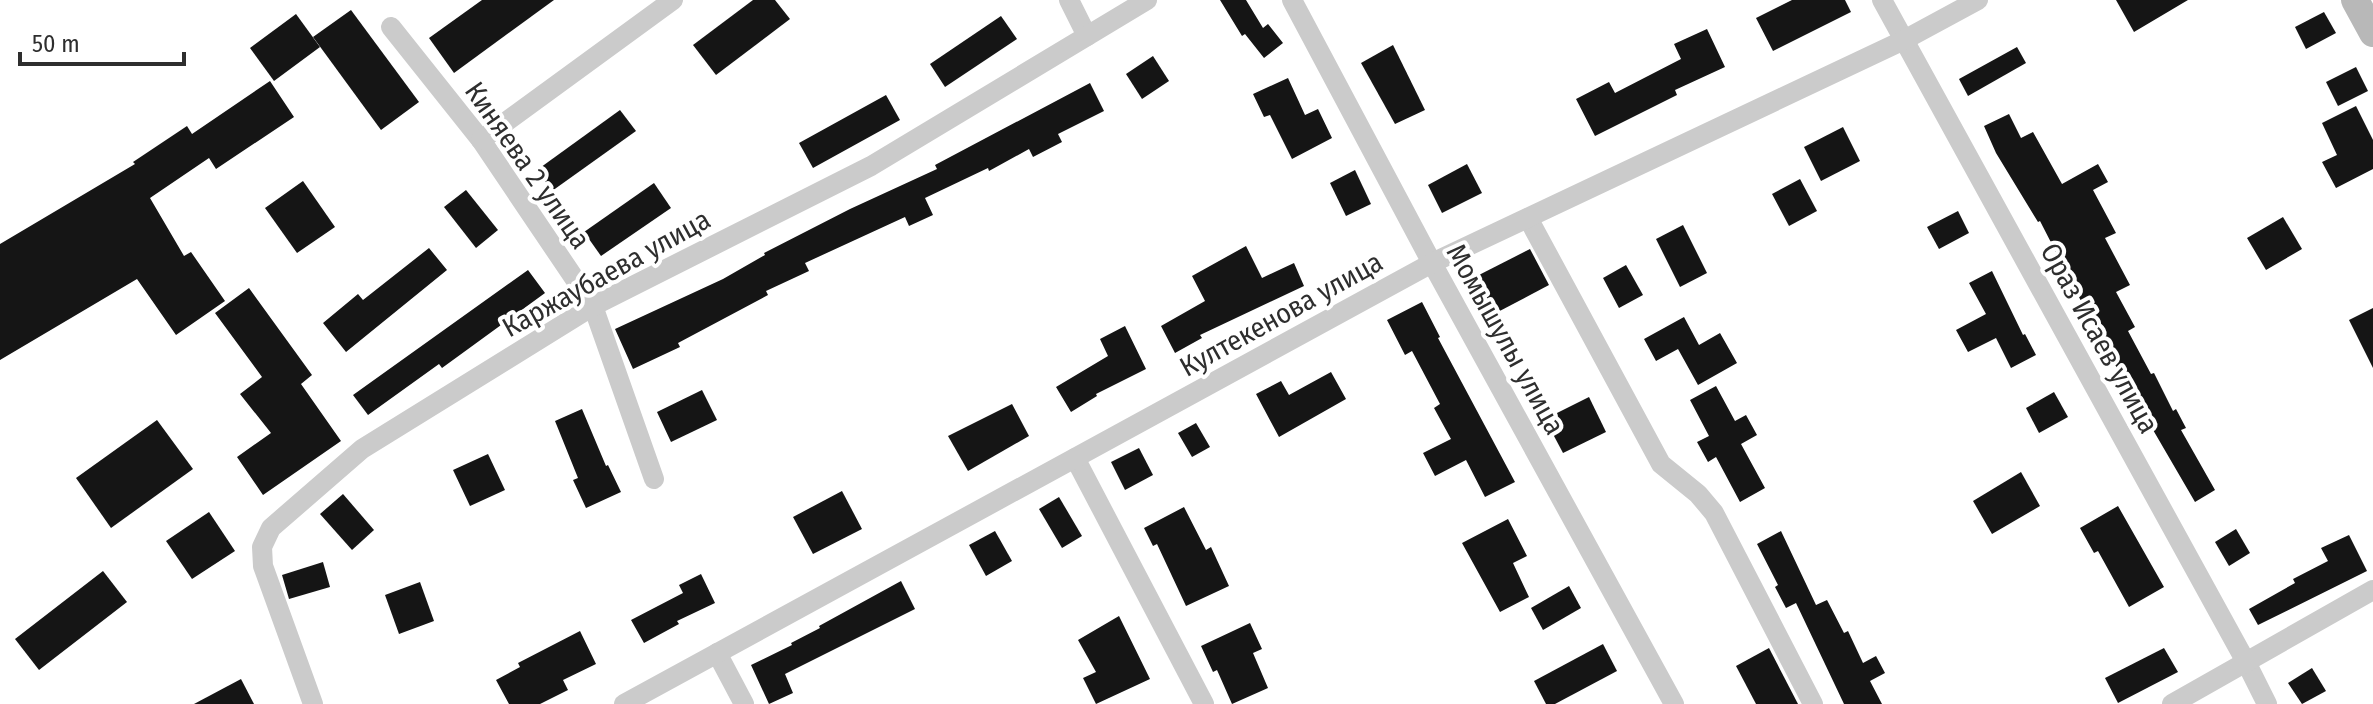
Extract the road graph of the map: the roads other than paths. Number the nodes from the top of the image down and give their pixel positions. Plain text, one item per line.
1 (673, 0) edge
2 (1069, 0) edge
3 (1147, 0) edge
4 (1292, 0) edge
5 (1882, 0) edge
6 (1978, 0) edge
7 (2355, 0) edge
8 (391, 27) dead end
9 (2373, 33) edge
10 (1087, 36) junction
11 (1904, 40) junction
12 (481, 140) junction
13 (1528, 218) junction
14 (1432, 263) junction
15 (593, 306) junction
16 (1075, 458) junction
17 (654, 479) dead end
18 (2373, 590) edge
19 (717, 653) junction
20 (2246, 662) junction
21 (313, 704) edge
22 (624, 704) edge
23 (744, 704) edge
24 (1204, 704) edge
25 (1674, 704) edge
26 (1813, 704) edge
27 (2172, 704) edge
28 (2267, 704) edge

1 - 12 street
2 - 10 street
3 - 10 street, Каржаубаева улица
4 - 14 street, Момышулы улица
5 - 11 street, Ораз Исаев улица
6 - 11 street, Култекенова улица
7 - 9 street
8 - 12 street, Киняева 2 улица
10 - 15 street, Каржаубаева улица
11 - 13 street, Култекенова улица
11 - 20 street, Ораз Исаев улица
12 - 15 street, Киняева 2 улица
13 - 14 street, Култекенова улица
13 - 26 street
14 - 16 street, Култекенова улица
14 - 25 street, Момышулы улица
15 - 17 street, Киняева 2 улица
15 - 21 street, Каржаубаева улица
16 - 19 street, Култекенова улица
16 - 24 street
18 - 20 street
19 - 22 street, Култекенова улица
19 - 23 street
20 - 27 street
20 - 28 street, Ораз Исаев улица

